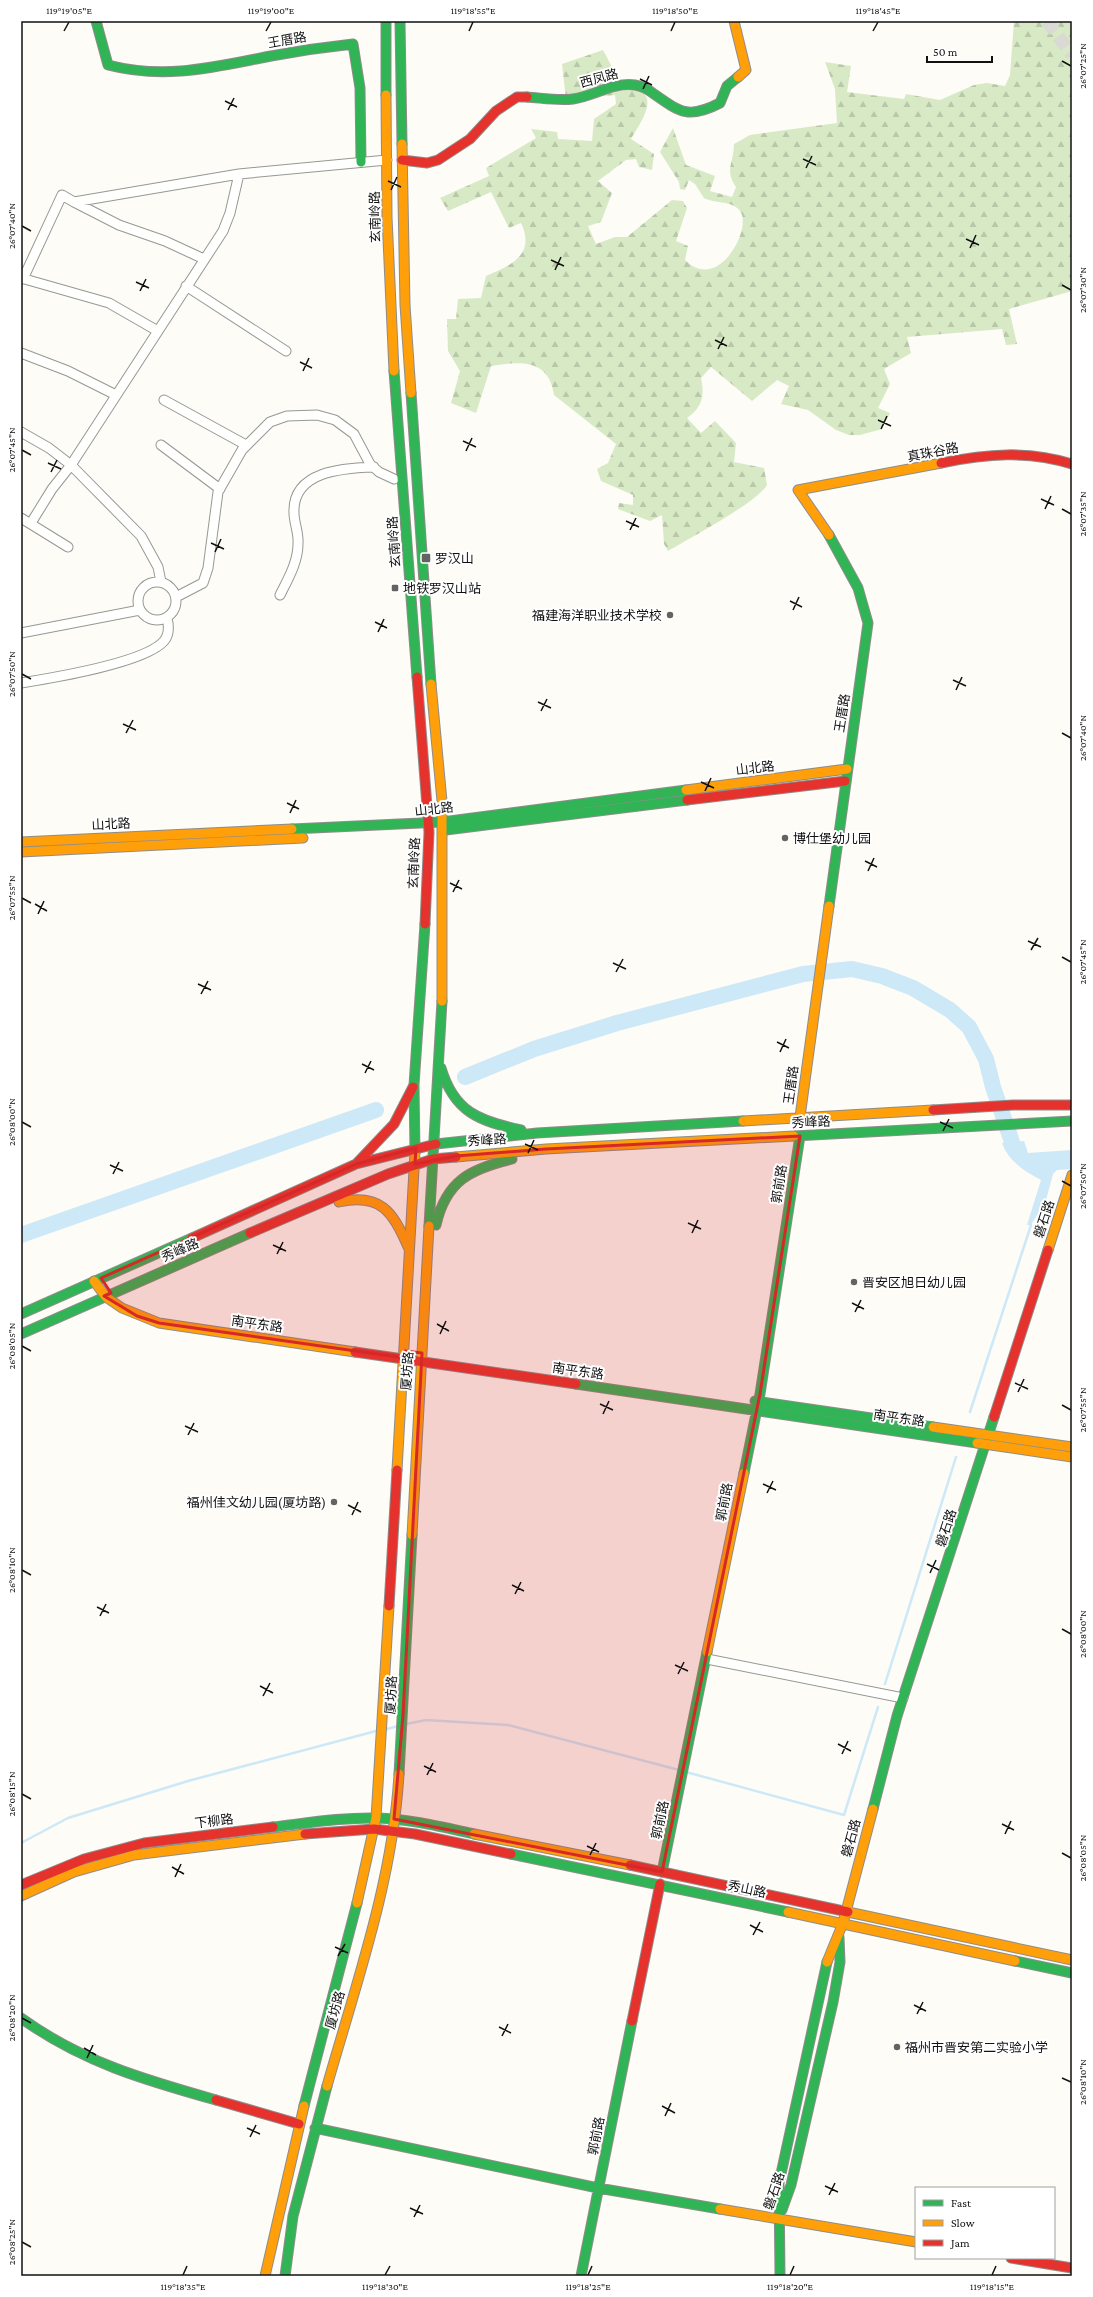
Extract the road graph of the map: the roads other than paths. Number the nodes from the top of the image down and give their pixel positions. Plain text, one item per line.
1 (96, 21) edge
2 (386, 21) edge
3 (400, 21) edge
4 (734, 21) edge
5 (387, 160) junction
6 (402, 160) junction
7 (361, 162) junction
8 (239, 174) junction
9 (74, 202) junction
10 (204, 259) junction
11 (22, 279) edge
12 (186, 286) junction
13 (156, 330) junction
14 (286, 351) dead end
15 (21, 353) edge
16 (116, 395) junction
17 (164, 400) dead end
18 (21, 432) edge
19 (161, 445) dead end
20 (246, 445) junction
21 (1072, 464) edge
22 (71, 465) junction
23 (374, 468) junction
24 (394, 479) dead end
25 (220, 489) junction
26 (798, 490) joint
27 (21, 518) edge
28 (31, 522) junction
29 (68, 547) dead end
30 (161, 582) junction
31 (280, 595) dead end
32 (176, 597) junction
33 (140, 610) junction
34 (167, 618) junction
35 (21, 633) edge
36 (21, 683) edge
37 (847, 769) junction
38 (845, 781) junction
39 (443, 826) junction
40 (428, 827) junction
41 (21, 842) edge
42 (21, 852) edge
43 (438, 1054) junction
44 (414, 1085) junction
45 (435, 1103) joint
46 (1072, 1105) edge
47 (415, 1107) joint
48 (800, 1117) junction
49 (1072, 1122) edge
50 (537, 1133) junction
51 (800, 1136) junction
52 (434, 1144) junction
53 (416, 1148) junction
54 (546, 1148) junction
55 (433, 1159) junction
56 (356, 1164) junction
57 (415, 1164) junction
58 (1072, 1175) edge
59 (311, 1208) junction
60 (428, 1250) junction
61 (409, 1252) junction
62 (98, 1280) junction
63 (108, 1294) junction
64 (21, 1314) edge
65 (21, 1334) edge
66 (405, 1354) junction
67 (421, 1357) junction
68 (757, 1406) junction
69 (990, 1434) junction
70 (986, 1444) junction
71 (1072, 1447) edge
72 (1072, 1457) edge
73 (706, 1659) junction
74 (903, 1698) junction
75 (376, 1818) junction
76 (394, 1819) junction
77 (417, 1822) joint
78 (374, 1829) junction
79 (393, 1830) junction
80 (415, 1834) joint
81 (662, 1872) junction
82 (660, 1884) junction
83 (21, 1885) edge
84 (21, 1896) edge
85 (845, 1912) junction
86 (843, 1923) junction
87 (839, 1937) junction
88 (1072, 1960) edge
89 (1072, 1973) edge
90 (21, 2018) edge
91 (299, 2124) junction
92 (315, 2128) junction
93 (598, 2188) junction
94 (778, 2220) junction
95 (915, 2242) edge
96 (1017, 2259) edge
97 (1072, 2268) edge
98 (265, 2276) edge
99 (285, 2276) edge
100 (581, 2276) edge
101 (780, 2276) edge

1 - 7 main road, 王厝路
2 - 5 main road, 玄南岭路
3 - 6 main road, 玄南岭路
4 - 6 main road, 西凤路
5 - 7 street
5 - 40 main road, 玄南岭路
6 - 39 main road, 玄南岭路
7 - 8 street
8 - 9 street
8 - 10 street
9 - 10 street
9 - 11 street
10 - 12 street
11 - 13 street
12 - 13 street
12 - 14 street
13 - 16 street
15 - 16 street
16 - 22 street
17 - 20 street
18 - 22 street
19 - 25 street
20 - 23 street
20 - 25 street
21 - 26 main road, 真珠谷路
22 - 28 street
22 - 30 street
23 - 24 street
23 - 31 street
25 - 32 street
26 - 37 main road, 王厝路
27 - 28 street
28 - 29 street
30 - 32 street
30 - 33 street
32 - 34 street
33 - 34 street
33 - 35 street
34 - 36 street
37 - 38 main road, 王厝路
37 - 39 main road, 山北路
38 - 39 main road, 山北路
38 - 48 main road, 王厝路
39 - 40 main road, 山北路
39 - 43 main road, 玄南岭路
40 - 41 main road, 山北路
40 - 42 main road, 山北路
40 - 44 main road, 玄南岭路
43 - 45 main road, 玄南岭路
43 - 50 main road
44 - 47 main road, 玄南岭路
44 - 56 main road
45 - 52 main road, 厦坊路
46 - 48 main road, 秀峰路
47 - 53 main road, 厦坊路
48 - 50 main road, 秀峰路
49 - 51 main road, 秀峰路
50 - 52 main road, 秀峰路
51 - 54 main road, 秀峰路
51 - 68 main road, 郭前路
52 - 53 main road, 秀峰路
52 - 55 main road, 厦坊路
53 - 56 main road, 秀峰路
53 - 57 main road, 厦坊路
54 - 55 main road, 秀峰路
54 - 60 main road
55 - 57 main road, 秀峰路
55 - 60 main road, 厦坊路
56 - 62 main road, 秀峰路
57 - 59 main road, 秀峰路
57 - 61 main road, 厦坊路
58 - 69 main road, 磐石路
59 - 61 main road
59 - 63 main road, 秀峰路
60 - 67 main road, 厦坊路
61 - 66 main road, 厦坊路
62 - 63 main road, 南平东路
62 - 64 main road, 秀峰路
63 - 65 main road, 秀峰路
63 - 66 main road, 南平东路
66 - 67 main road, 南平东路
66 - 75 main road, 厦坊路
67 - 68 main road, 南平东路
67 - 76 main road, 厦坊路
68 - 69 main road, 南平东路
68 - 70 main road, 南平东路
68 - 73 main road, 郭前路
69 - 70 main road, 磐石路
69 - 71 main road, 南平东路
70 - 72 main road, 南平东路
70 - 74 main road, 磐石路
73 - 74 street
73 - 81 main road, 郭前路
74 - 85 main road, 磐石路
75 - 76 main road, 下柳路
75 - 78 main road, 厦坊路
75 - 83 main road, 下柳路
76 - 77 main road, 下柳路
76 - 79 main road, 厦坊路
77 - 81 main road, 秀山路
78 - 79 main road, 下柳路
78 - 84 main road, 下柳路
78 - 91 main road, 厦坊路
79 - 80 main road, 下柳路
79 - 92 main road, 厦坊路
80 - 82 main road, 秀山路
81 - 85 main road, 秀山路
82 - 86 main road, 秀山路
82 - 93 main road, 郭前路
85 - 86 main road, 磐石路
85 - 88 main road, 秀山路
86 - 87 main road, 磐石路
86 - 89 main road, 秀山路
87 - 94 main road, 磐石路
87 - 94 main road, 磐石路
90 - 91 main road
91 - 98 main road, 厦坊路
92 - 93 main road
92 - 99 main road, 厦坊路
93 - 94 main road
93 - 100 main road, 郭前路
94 - 95 main road
94 - 101 main road
96 - 97 main road

